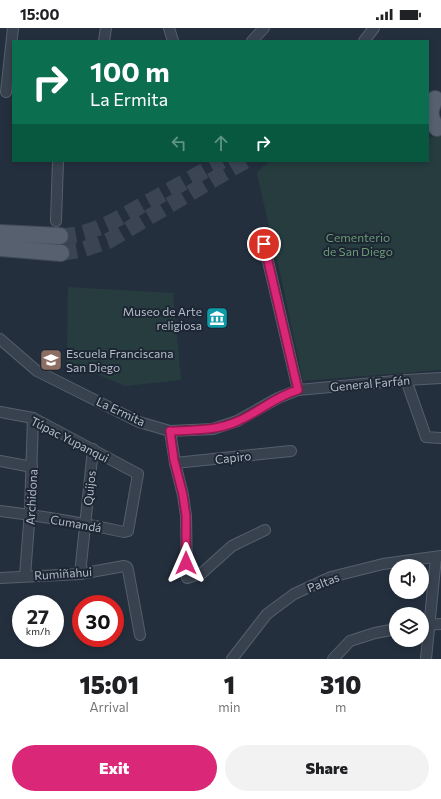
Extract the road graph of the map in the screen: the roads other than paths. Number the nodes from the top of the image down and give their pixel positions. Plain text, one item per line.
1 (13, 28) edge
2 (106, 28) edge
3 (169, 28) edge
4 (264, 28) edge
5 (374, 28) edge
6 (104, 40) edge
7 (173, 40) edge
8 (253, 40) edge
9 (365, 40) edge
10 (6, 92) edge
11 (435, 98) edge
12 (435, 128) edge
13 (58, 162) edge
14 (58, 228) joint
15 (0, 233) edge
16 (264, 244) dead end
17 (0, 248) edge
18 (61, 253) tunnel mouth
19 (0, 339) edge
20 (441, 378) edge
21 (406, 380) junction
22 (298, 390) junction
23 (0, 412) edge
24 (33, 418) junction
25 (170, 431) junction
26 (441, 438) edge
27 (93, 449) junction
28 (291, 451) dead end
29 (0, 461) edge
30 (175, 463) junction
31 (32, 467) junction
32 (0, 511) edge
33 (30, 515) junction
34 (85, 524) junction
35 (265, 530) dead end
36 (128, 532) joint
37 (439, 556) edge
38 (80, 574) junction
39 (25, 576) junction
40 (0, 578) edge
41 (429, 609) edge
42 (441, 624) edge
43 (429, 625) edge
44 (389, 630) edge
45 (140, 635) dead end
46 (426, 647) edge
47 (232, 659) edge
48 (334, 659) edge
49 (426, 659) edge

1 - 10 street
2 - 6 street
3 - 7 street
4 - 8 street
5 - 9 street
11 - 12 main road
13 - 14 street
14 - 15 main road
16 - 22 street
17 - 18 main road
19 - 25 street, La Ermita
20 - 21 street, General Farfán
21 - 22 street, General Farfán
21 - 26 street
22 - 25 street, La Ermita
23 - 24 street, Túpac Yupanqui
24 - 27 street, Túpac Yupanqui
24 - 31 street, Archidona
25 - 30 street
27 - 34 street, Quijos
27 - 36 street, Túpac Yupanqui
28 - 30 street, Capiro
29 - 31 street
30 - 35 street
31 - 33 street, Archidona
32 - 33 street, Cumandá
33 - 34 street, Cumandá
33 - 39 street, Archidona
34 - 36 street, Cumandá
34 - 38 street, Quijos
37 - 41 street
37 - 47 street, Paltas
38 - 39 street, Rumiñahui
38 - 45 street, Rumiñahui
39 - 40 street, Rumiñahui
42 - 43 street
44 - 48 street
46 - 49 street

